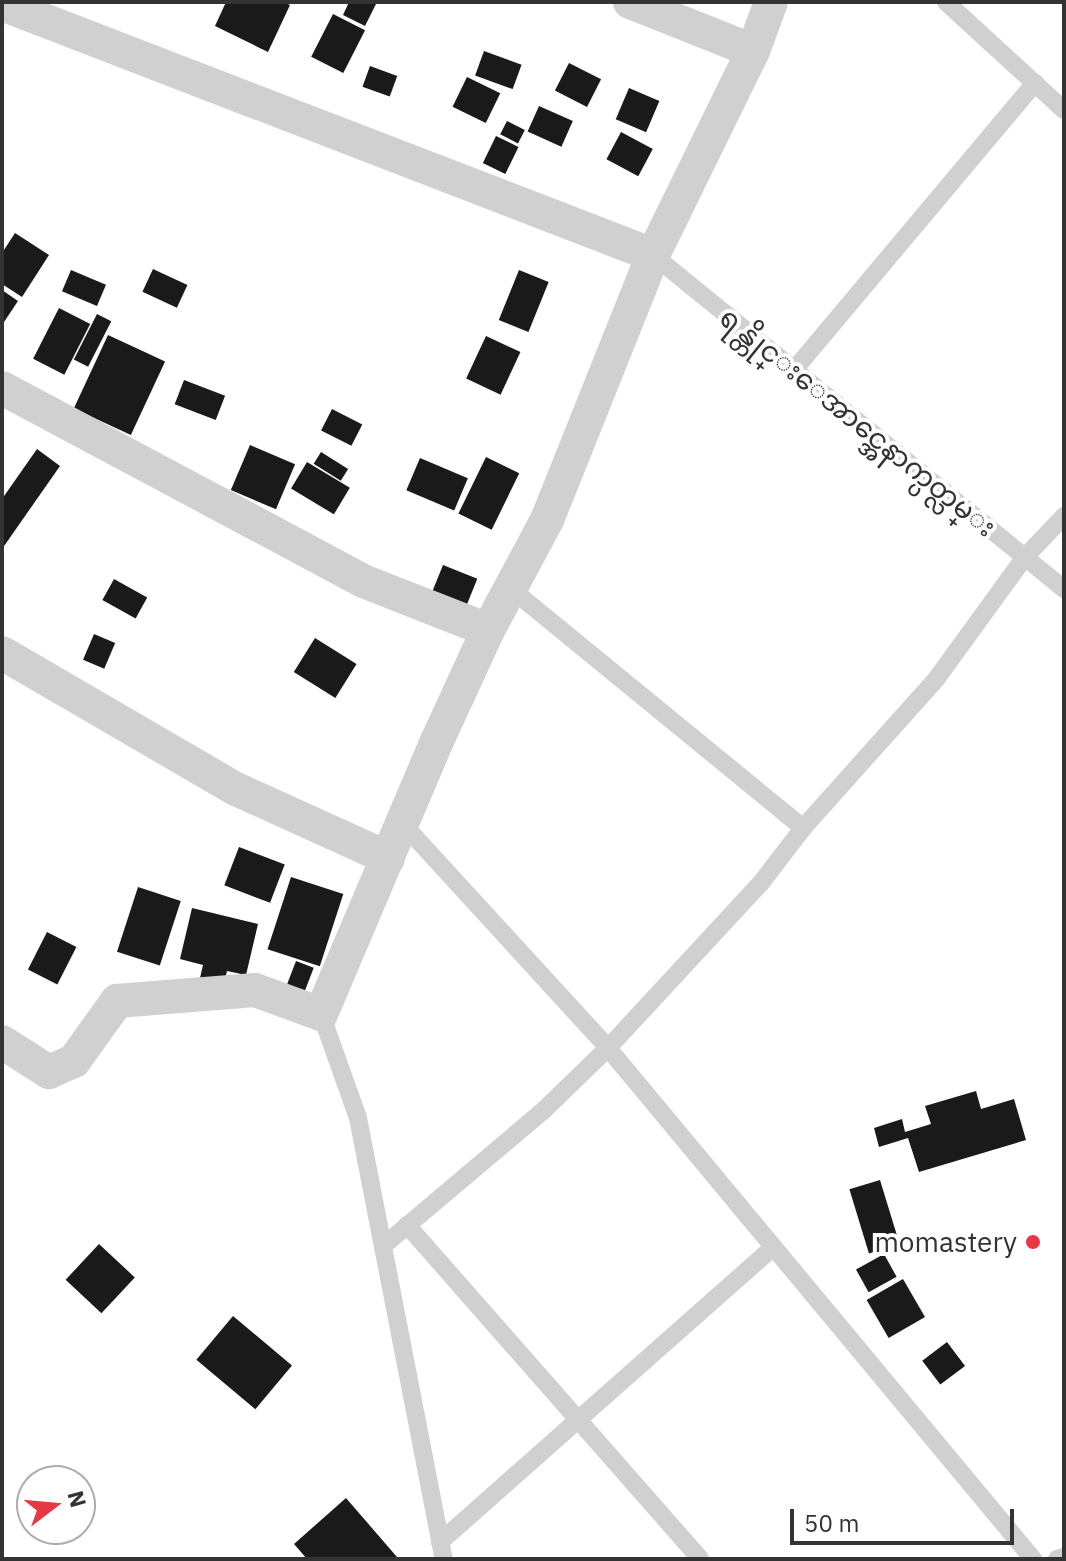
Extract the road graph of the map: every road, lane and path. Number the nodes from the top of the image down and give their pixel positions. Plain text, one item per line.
1 (630, 2) edge
2 (771, 2) edge
3 (946, 2) edge
4 (2, 4) edge
5 (753, 51) junction
6 (1035, 83) junction
7 (1064, 110) edge
8 (653, 255) junction
9 (794, 370) junction
10 (2, 388) edge
11 (1064, 516) edge
12 (1025, 557) junction
13 (510, 588) junction
14 (1064, 589) edge
15 (488, 630) junction
16 (2, 653) edge
17 (403, 824) junction
18 (803, 828) junction
19 (388, 858) junction
20 (321, 1014) junction
21 (2, 1042) edge
22 (608, 1048) junction
23 (407, 1225) junction
24 (383, 1246) junction
25 (773, 1247) junction
26 (578, 1418) junction
27 (442, 1551) edge
28 (1064, 1557) edge
29 (700, 1559) edge
30 (1033, 1559) edge
31 (1057, 1559) edge

1 - 5 street
2 - 5 street
3 - 6 lane
4 - 8 street
5 - 8 street
6 - 7 lane
6 - 9 lane
8 - 9 lane, ရန္တိုင္းေအာင္အေနာက္ပတ္လမ္း
8 - 13 street
9 - 12 lane, ရန္တိုင္းေအာင္အေနာက္ပတ္လမ္း
10 - 15 street
11 - 12 lane
12 - 14 lane, ရန္တိုင္းေအာင္အေနာက္ပတ္လမ္း
12 - 18 lane
13 - 15 street
13 - 18 lane
15 - 17 street
16 - 19 street
17 - 19 street
17 - 22 lane
18 - 22 lane
19 - 20 street
20 - 21 street
20 - 24 lane
22 - 23 lane
22 - 25 lane
23 - 24 lane
23 - 26 lane
24 - 27 lane
25 - 26 lane
25 - 30 lane
26 - 27 lane
26 - 29 lane
28 - 31 lane

